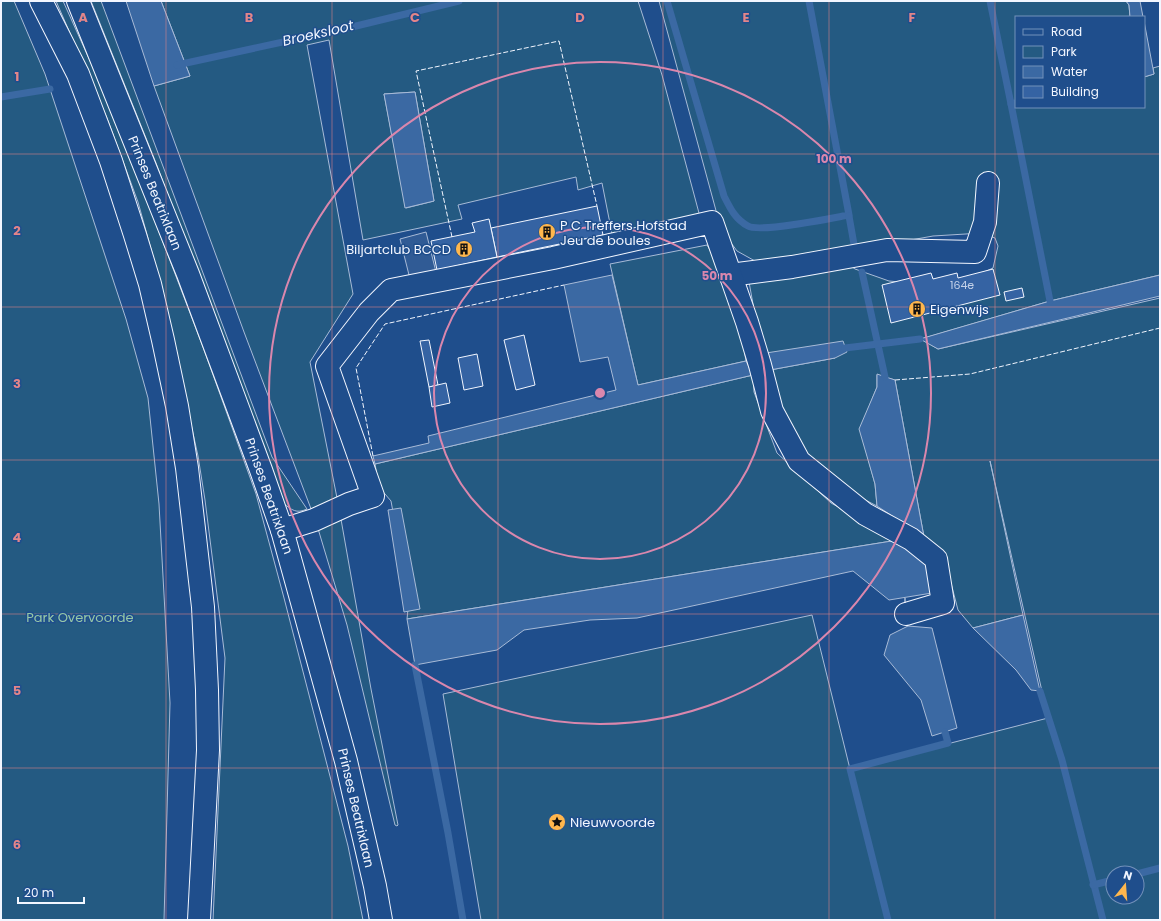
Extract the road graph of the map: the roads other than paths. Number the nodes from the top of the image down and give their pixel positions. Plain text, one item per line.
1 (41, 1) edge
2 (78, 1) edge
3 (988, 183) dead end
4 (730, 275) junction
5 (282, 530) junction
6 (906, 614) dead end
7 (199, 920) edge
8 (381, 920) edge

1 - 7 main road
2 - 5 main road, Prinses Beatrixlaan
3 - 4 main road
4 - 5 main road
4 - 6 main road
5 - 8 main road, Prinses Beatrixlaan

